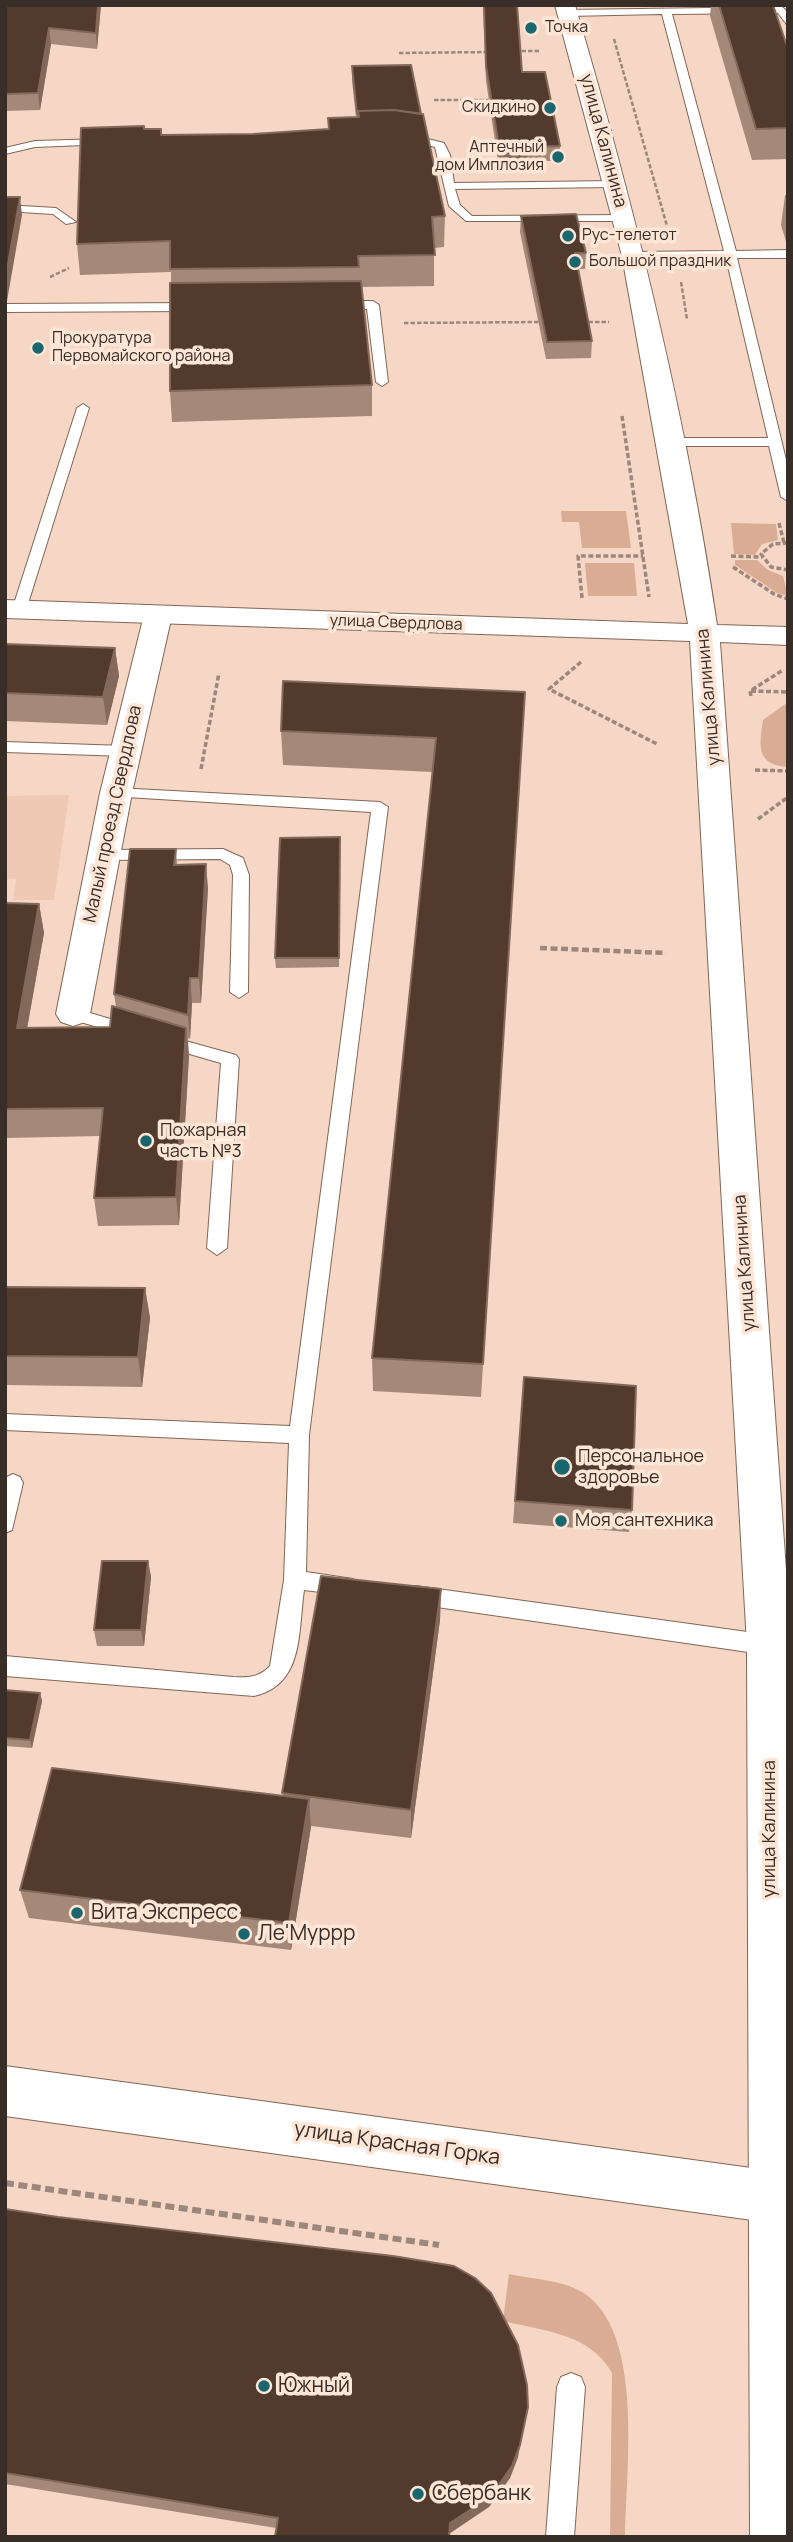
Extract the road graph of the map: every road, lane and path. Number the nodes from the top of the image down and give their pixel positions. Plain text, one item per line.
1 (566, 9) edge
2 (666, 11) junction
3 (607, 13) junction
4 (788, 23) edge
5 (508, 51) edge
6 (549, 51) dead end
7 (494, 52) edge
8 (399, 53) dead end
9 (435, 100) dead end
10 (498, 100) edge
11 (394, 134) edge
12 (119, 141) edge
13 (5, 150) edge
14 (616, 184) junction
15 (450, 186) junction
16 (5, 208) edge
17 (625, 218) junction
18 (70, 222) dead end
19 (788, 254) edge
20 (634, 256) junction
21 (675, 256) junction
22 (731, 256) junction
23 (332, 305) edge
24 (208, 306) edge
25 (5, 308) edge
26 (607, 311) dead end
27 (576, 322) edge
28 (549, 323) edge
29 (375, 324) junction
30 (382, 382) dead end
31 (621, 405) dead end
32 (83, 408) dead end
33 (670, 442) junction
34 (774, 442) junction
35 (788, 497) edge
36 (779, 522) dead end
37 (786, 543) edge
38 (643, 556) junction
39 (728, 556) dead end
40 (762, 557) junction
41 (788, 570) edge
42 (583, 603) dead end
43 (650, 604) dead end
44 (12, 610) edge
45 (158, 615) junction
46 (705, 633) junction
47 (788, 636) edge
48 (586, 657) dead end
49 (219, 673) dead end
50 (750, 691) dead end
51 (788, 692) edge
52 (657, 744) dead end
53 (5, 747) edge
54 (125, 751) junction
55 (755, 770) dead end
56 (788, 771) edge
57 (116, 793) junction
58 (196, 797) junction
59 (788, 797) edge
60 (758, 819) dead end
61 (104, 855) junction
62 (540, 948) dead end
63 (666, 953) dead end
64 (239, 992) dead end
65 (73, 1014) joint
66 (217, 1248) dead end
67 (5, 1422) edge
68 (299, 1436) junction
69 (13, 1483) dead end
70 (5, 1524) edge
71 (295, 1580) junction
72 (362, 1588) edge
73 (389, 1591) edge
74 (769, 1645) junction
75 (5, 1666) edge
76 (5, 2091) edge
77 (5, 2183) edge
78 (782, 2198) edge
79 (439, 2245) dead end
80 (571, 2387) dead end
81 (560, 2537) edge
82 (779, 2537) edge

1 - 3 lane
1 - 14 main road, улица Калинина
2 - 3 lane
2 - 4 lane
2 - 22 lane
3 - 21 path
5 - 6 path
7 - 8 path
9 - 10 path
11 - 15 lane
12 - 13 lane
14 - 15 lane
14 - 17 main road, улица Калинина
15 - 17 lane
16 - 18 lane
17 - 20 main road, улица Калинина
19 - 22 lane
20 - 21 lane
20 - 33 main road, улица Калинина
21 - 22 lane
22 - 34 lane
23 - 29 lane
24 - 25 lane
26 - 27 path
28 - 29 path
29 - 30 lane
31 - 38 path
32 - 44 lane
33 - 34 lane
33 - 46 main road, улица Калинина
34 - 35 lane
36 - 37 path
37 - 40 path
38 - 42 path
38 - 43 path
39 - 40 path
40 - 41 path
44 - 45 main road, улица Свердлова
45 - 46 main road, улица Свердлова
45 - 54 main road, Малый проезд Свердлова
46 - 47 main road, улица Свердлова
46 - 74 main road, улица Калинина
48 - 52 path
49 - 58 path
50 - 51 path
53 - 54 lane
54 - 57 main road, Малый проезд Свердлова
55 - 56 path
57 - 58 lane
57 - 61 main road, Малый проезд Свердлова
58 - 68 lane
59 - 60 path
61 - 64 lane
61 - 65 main road, Малый проезд Свердлова
62 - 63 path
65 - 66 lane
67 - 68 lane
68 - 71 lane
69 - 70 lane
71 - 72 lane
71 - 75 lane
73 - 74 lane
74 - 78 main road, улица Калинина
76 - 78 main road, улица Красная Горка
77 - 79 path
78 - 82 main road, улица Калинина
80 - 81 lane

